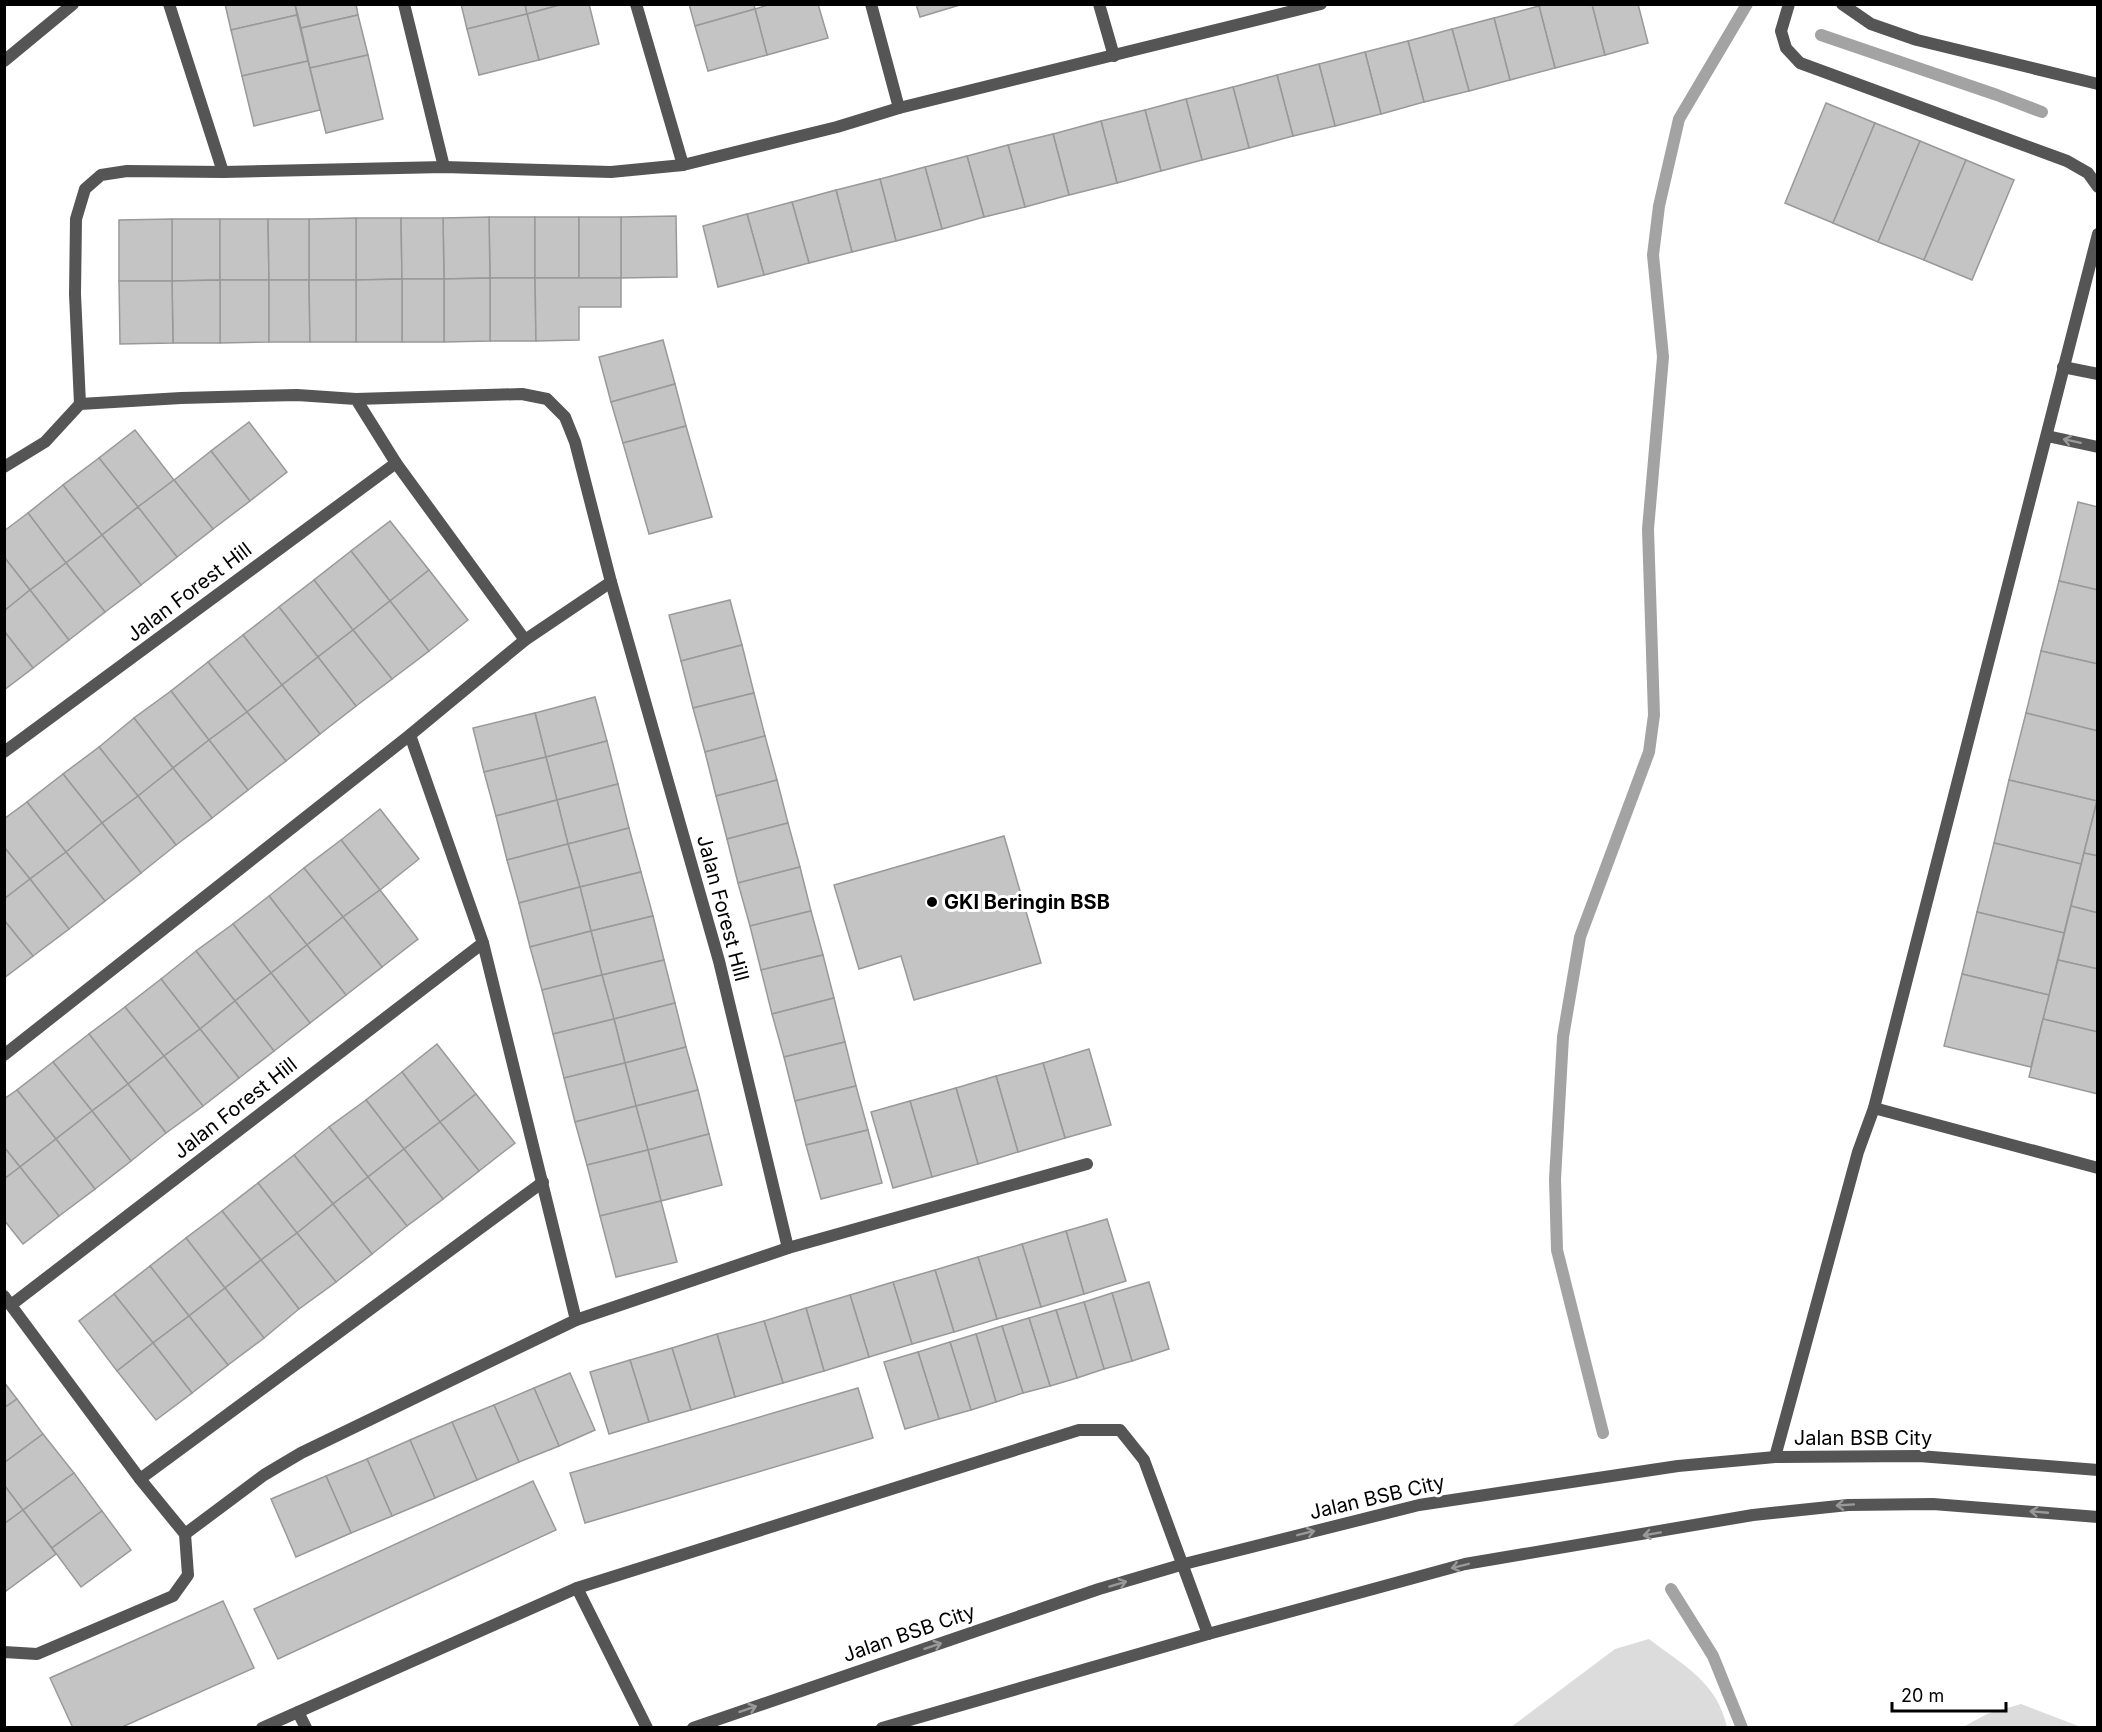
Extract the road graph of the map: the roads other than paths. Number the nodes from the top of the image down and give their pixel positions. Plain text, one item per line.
1 (73, 4) edge
2 (169, 4) edge
3 (404, 4) edge
4 (636, 4) edge
5 (871, 4) edge
6 (1099, 4) edge
7 (1321, 4) edge
8 (1789, 4) edge
9 (1842, 4) edge
10 (1114, 56) junction
11 (4, 61) edge
12 (2097, 84) edge
13 (899, 108) junction
14 (683, 165) junction
15 (444, 167) junction
16 (223, 171) junction
17 (2097, 187) edge
18 (2097, 234) edge
19 (2063, 367) junction
20 (2097, 374) edge
21 (356, 399) junction
22 (80, 404) junction
23 (2047, 436) junction
24 (2097, 447) edge
25 (396, 463) junction
26 (4, 467) edge
27 (611, 582) junction
28 (525, 640) junction
29 (410, 735) junction
30 (4, 752) edge
31 (483, 943) junction
32 (4, 1055) edge
33 (1874, 1108) junction
34 (1087, 1164) dead end
35 (2097, 1168) edge
36 (543, 1182) junction
37 (788, 1248) junction
38 (8, 1301) edge
39 (576, 1320) junction
40 (1775, 1457) junction
41 (2097, 1470) edge
42 (140, 1479) junction
43 (2097, 1517) edge
44 (184, 1534) junction
45 (1184, 1564) junction
46 (577, 1588) junction
47 (1208, 1634) junction
48 (4, 1652) edge
49 (298, 1712) junction
50 (262, 1728) edge
51 (306, 1728) edge
52 (647, 1728) edge
53 (693, 1728) edge
54 (882, 1728) edge

1 - 11 street
2 - 16 street
3 - 15 street
4 - 14 street
5 - 13 street
6 - 10 street
7 - 10 street
8 - 17 street
9 - 12 street
10 - 13 street
13 - 14 street
14 - 15 street
15 - 16 street
16 - 22 street
18 - 19 street
19 - 20 street
19 - 23 street
21 - 22 street, Jalan Forest Hill
21 - 25 street
21 - 27 street, Jalan Forest Hill
22 - 26 street
24 -> 23 street
23 - 33 street
25 - 28 street
25 - 30 street, Jalan Forest Hill
27 - 28 street
27 - 37 street, Jalan Forest Hill
28 - 29 street
29 - 31 street
29 - 32 street
31 - 36 street
31 - 38 street, Jalan Forest Hill
33 - 35 street
33 - 40 street
34 - 37 street
36 - 39 street
36 - 42 street
37 - 39 street
38 - 42 street, Jalan Forest Hill
39 - 44 street
40 - 41 street, Jalan BSB City
45 -> 40 street, Jalan BSB City
42 - 44 street, Jalan Forest Hill
43 -> 47 street
44 - 48 street
45 - 46 street
45 - 47 street
53 -> 45 street, Jalan BSB City
46 - 49 street
46 - 52 street
47 - 54 street
49 - 50 street
49 - 51 street

